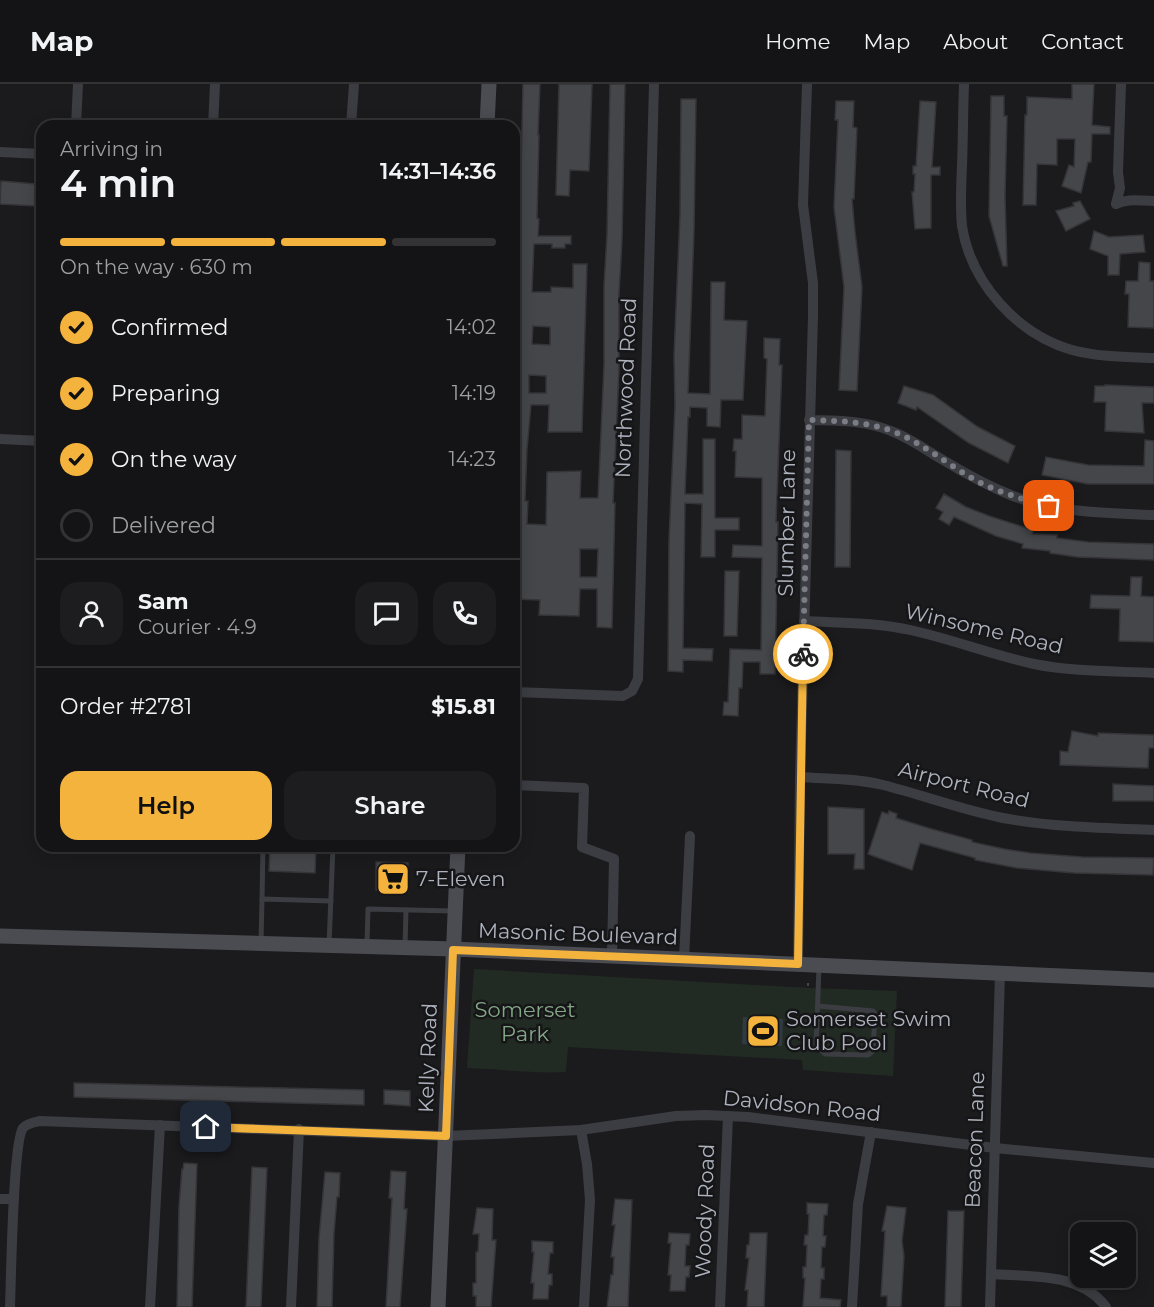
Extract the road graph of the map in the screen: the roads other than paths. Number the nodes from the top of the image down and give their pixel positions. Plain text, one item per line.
1 (78, 84) edge
2 (215, 84) edge
3 (354, 84) edge
4 (489, 84) edge
5 (654, 84) edge
6 (807, 84) edge
7 (964, 84) edge
8 (1121, 84) edge
9 (76, 120) edge
10 (213, 120) edge
11 (351, 120) edge
12 (487, 120) edge
13 (0, 152) edge
14 (36, 154) edge
15 (1154, 201) edge
16 (1154, 358) edge
17 (809, 420) junction
18 (0, 439) edge
19 (36, 441) edge
20 (1154, 515) edge
21 (804, 621) junction
22 (1154, 673) edge
23 (520, 692) edge
24 (800, 777) junction
25 (520, 785) edge
26 (1154, 830) edge
27 (690, 836) dead end
28 (263, 852) edge
29 (333, 852) edge
30 (458, 852) edge
31 (262, 899) junction
32 (331, 901) junction
33 (406, 910) junction
34 (454, 911) junction
35 (0, 936) edge
36 (261, 944) junction
37 (329, 946) junction
38 (367, 947) junction
39 (405, 948) junction
40 (453, 950) junction
41 (612, 956) junction
42 (684, 959) junction
43 (798, 964) junction
44 (819, 965) junction
45 (1000, 974) junction
46 (1154, 980) edge
47 (818, 1006) junction
48 (728, 1116) junction
49 (160, 1125) junction
50 (299, 1129) junction
51 (581, 1130) junction
52 (871, 1132) junction
53 (446, 1136) junction
54 (994, 1148) junction
55 (1154, 1162) edge
56 (0, 1198) edge
57 (14, 1199) junction
58 (991, 1274) junction
59 (10, 1307) edge
60 (150, 1307) edge
61 (291, 1307) edge
62 (438, 1307) edge
63 (584, 1307) edge
64 (720, 1307) edge
65 (852, 1307) edge
66 (990, 1307) edge
67 (1106, 1307) edge

1 - 9 street
2 - 10 street
3 - 11 street
4 - 12 street
5 - 23 street, Northwood Road
6 - 17 street, Slumber Lane
7 - 16 street
8 - 15 street
13 - 14 street
17 - 20 street
17 - 21 street, Slumber Lane
18 - 19 street
21 - 22 street, Winsome Road
21 - 24 street, Slumber Lane
24 - 26 street, Airport Road
24 - 43 street, Slumber Lane
25 - 41 street
27 - 42 street
28 - 31 lane
29 - 32 lane
30 - 34 street, Kelly Road
31 - 32 lane
31 - 36 lane
32 - 37 lane
33 - 34 lane
33 - 38 lane
33 - 39 lane
34 - 40 street, Kelly Road
35 - 36 street, Masonic Boulevard
36 - 37 street, Masonic Boulevard
37 - 38 street, Masonic Boulevard
38 - 39 street, Masonic Boulevard
39 - 40 street, Masonic Boulevard
40 - 41 street, Masonic Boulevard
40 - 53 street, Kelly Road
41 - 42 street, Masonic Boulevard
42 - 43 street, Masonic Boulevard
43 - 44 street, Masonic Boulevard
44 - 45 street, Masonic Boulevard
44 - 47 lane
45 - 46 street, Masonic Boulevard
45 - 54 street, Beacon Lane
47 - 47 lane
48 - 51 street, Davidson Road
48 - 52 street, Davidson Road
48 - 64 street, Woody Road
49 - 50 street, Davidson Road
49 - 57 street, Davidson Road
49 - 60 street
50 - 53 street, Davidson Road
50 - 61 street
51 - 53 street, Davidson Road
51 - 63 street
52 - 54 street, Davidson Road
52 - 65 street
53 - 62 street, Kelly Road
54 - 55 street, Davidson Road
54 - 58 street, Beacon Lane
56 - 57 street
57 - 59 street
58 - 66 street, Beacon Lane
58 - 67 street

